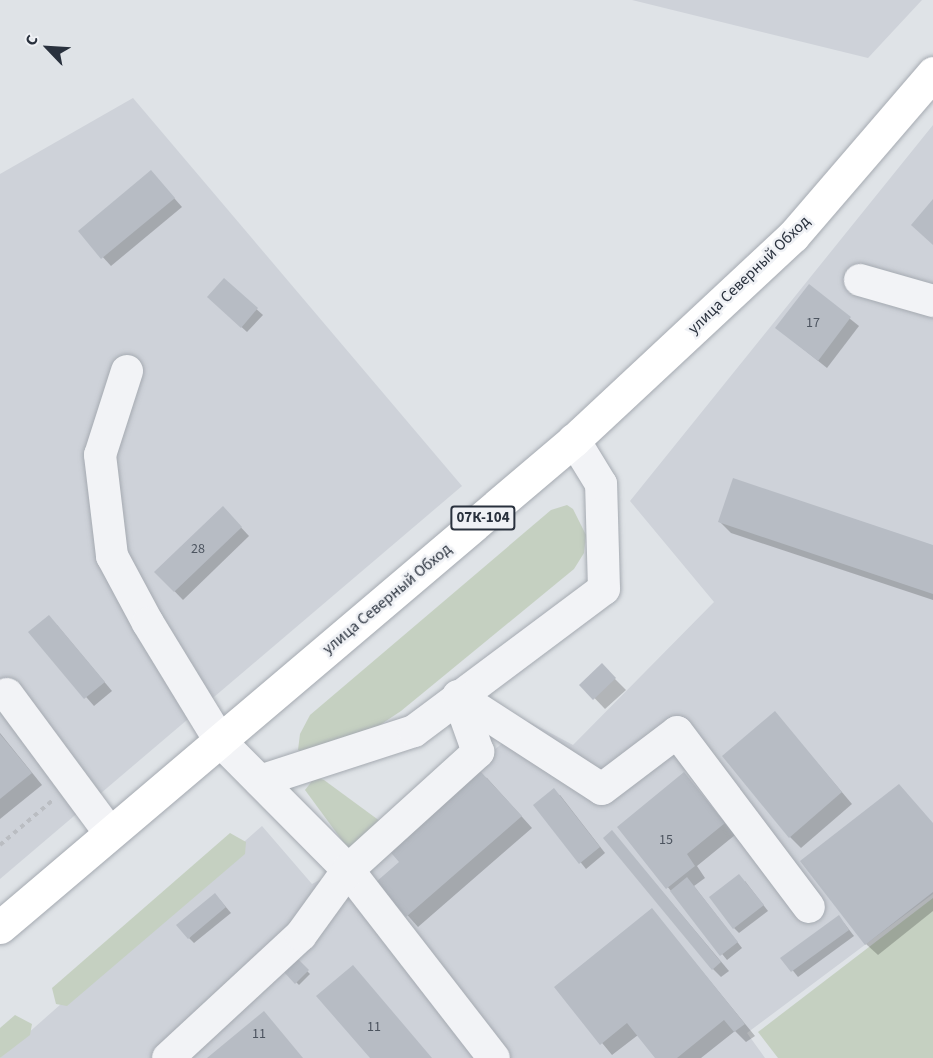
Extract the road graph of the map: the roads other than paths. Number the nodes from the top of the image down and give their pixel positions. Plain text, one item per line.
1 (933, 73) edge
2 (860, 280) dead end
3 (933, 301) edge
4 (126, 371) dead end
5 (574, 440) junction
6 (7, 694) dead end
7 (459, 696) junction
8 (220, 741) junction
9 (260, 781) junction
10 (110, 833) junction
11 (348, 870) junction
12 (809, 907) dead end
13 (0, 927) edge
14 (168, 1058) edge
15 (494, 1058) edge

1 - 5 highway, улица Северный Обход / 07К-104
2 - 3 lane
4 - 8 lane
5 - 7 lane
5 - 8 highway, улица Северный Обход / 07К-104
6 - 10 lane
7 - 9 lane
7 - 11 lane
7 - 12 lane
8 - 9 lane
8 - 10 highway, улица Северный Обход / 07К-104
9 - 11 lane
10 - 13 highway, улица Северный Обход / 07К-104
11 - 14 lane
11 - 15 lane

